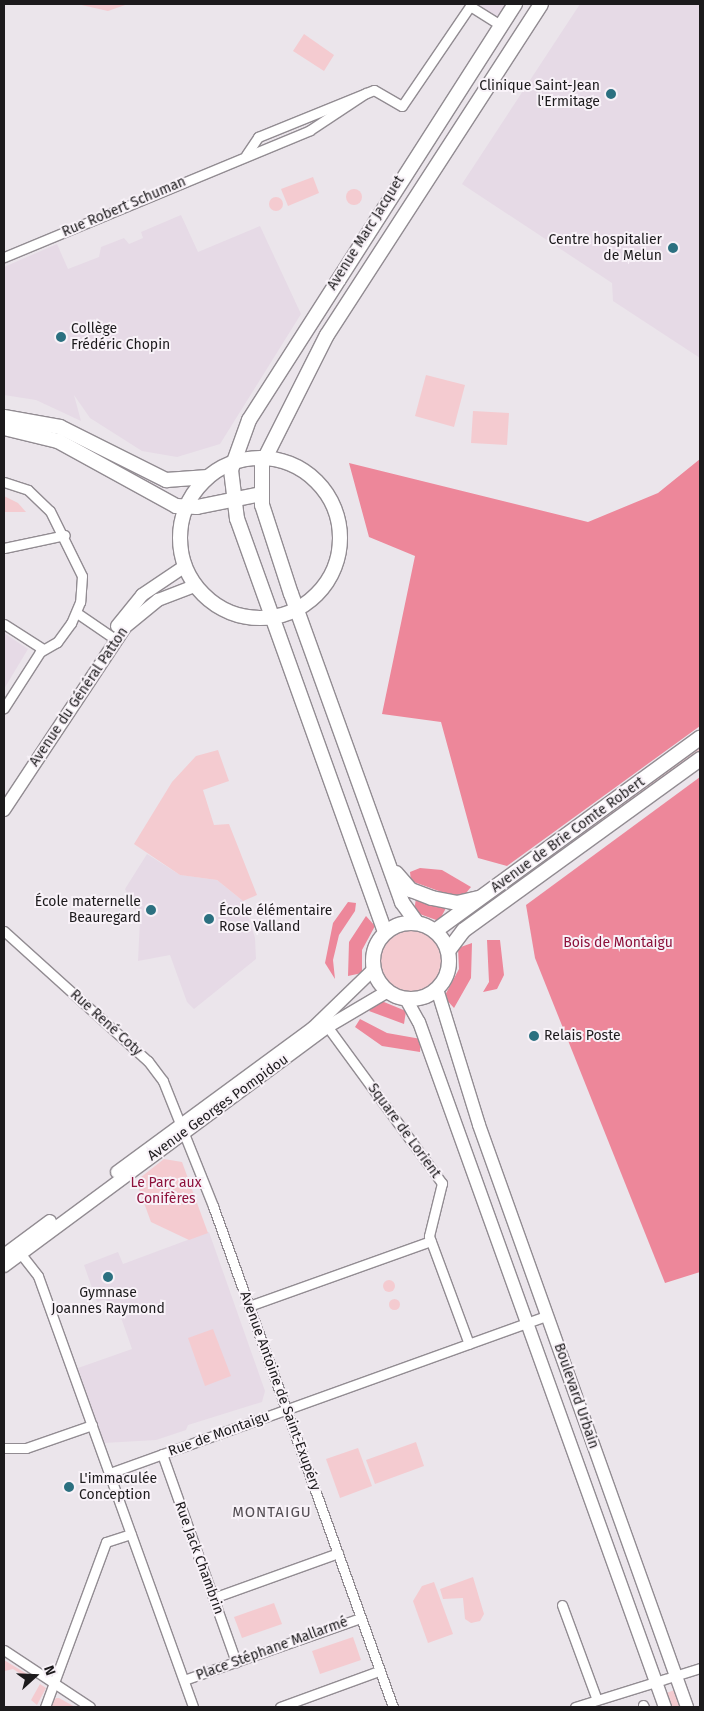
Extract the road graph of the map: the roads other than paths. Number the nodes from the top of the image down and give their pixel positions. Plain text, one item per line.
1 (515, 4) edge
2 (541, 4) edge
3 (501, 25) junction
4 (366, 93) junction
5 (244, 156) junction
6 (4, 257) edge
7 (4, 412) edge
8 (4, 417) edge
9 (29, 420) junction
10 (4, 428) edge
11 (262, 464) junction
12 (231, 470) junction
13 (4, 482) edge
14 (261, 494) junction
15 (232, 500) junction
16 (65, 535) junction
17 (4, 548) edge
18 (185, 566) junction
19 (195, 586) junction
20 (77, 613) junction
21 (4, 624) edge
22 (113, 637) junction
23 (43, 649) junction
24 (4, 708) edge
25 (700, 738) edge
26 (700, 759) edge
27 (4, 803) edge
28 (4, 810) edge
29 (388, 862) junction
30 (482, 897) junction
31 (418, 923) junction
32 (4, 931) edge
33 (435, 931) junction
34 (385, 932) junction
35 (448, 951) junction
36 (374, 969) junction
37 (437, 989) junction
38 (388, 991) junction
39 (406, 999) junction
40 (325, 1024) junction
41 (184, 1128) junction
42 (431, 1241) junction
43 (18, 1250) junction
44 (4, 1254) edge
45 (4, 1266) edge
46 (249, 1306) junction
47 (547, 1316) junction
48 (528, 1323) junction
49 (469, 1344) junction
50 (286, 1409) junction
51 (92, 1426) junction
52 (4, 1448) edge
53 (162, 1454) junction
54 (110, 1473) junction
55 (131, 1534) junction
56 (338, 1553) junction
57 (213, 1598) junction
58 (562, 1605) dead end
59 (360, 1618) junction
60 (4, 1650) edge
61 (236, 1662) junction
62 (700, 1668) edge
63 (379, 1670) junction
64 (668, 1676) junction
65 (184, 1680) junction
66 (54, 1685) junction
67 (597, 1700) junction
68 (44, 1707) edge
69 (90, 1707) edge
70 (193, 1707) edge
71 (283, 1707) edge
72 (393, 1707) edge
73 (575, 1707) edge
74 (666, 1707) edge
75 (687, 1707) edge

1 - 3 main road, Avenue Marc Jacquet
2 - 11 main road, Avenue Marc Jacquet
3 - 4 street
3 - 12 main road, Avenue Marc Jacquet
4 - 5 street, Rue Robert Schuman
4 - 5 street, Rue Robert Schuman
5 - 6 street, Rue Robert Schuman
7 - 9 main road
8 - 9 main road
9 - 12 main road
10 - 15 main road
11 - 12 main road
11 - 14 main road
12 - 15 main road
13 - 16 street
14 - 15 main road
14 - 29 main road
15 - 34 main road
16 - 17 street
16 - 20 street
18 - 19 main road
18 - 19 main road
18 - 22 main road, Avenue du Général Patton
19 - 22 main road, Avenue du Général Patton
20 - 22 street
20 - 23 street
21 - 23 street
22 - 27 main road, Avenue du Général Patton
22 - 28 main road, Avenue du Général Patton
23 - 24 street
25 - 30 main road, Avenue de Brie Comte Robert
26 - 35 main road, Avenue de Brie Comte Robert
29 - 30 main road
29 - 31 main road
30 - 33 main road, Avenue de Brie Comte Robert
31 - 33 main road
31 - 34 main road
32 - 41 street, Rue René Coty
33 - 35 main road
34 - 36 main road
35 - 37 main road
36 - 38 main road
36 - 40 main road, Avenue Georges Pompidou
37 - 39 main road
37 - 47 main road, Boulevard Urbain
38 - 39 main road
38 - 40 main road, Avenue Georges Pompidou
39 - 48 main road
40 - 41 main road, Avenue Georges Pompidou
40 - 41 main road, Avenue Georges Pompidou
40 - 42 street, Square de Lorient
41 - 43 main road, Avenue Georges Pompidou
41 - 46 street, Avenue Antoine de Saint-Exupéry
42 - 46 street
42 - 49 street
43 - 44 main road, Avenue Georges Pompidou
43 - 45 main road, Avenue Georges Pompidou
43 - 51 street
46 - 50 street, Avenue Antoine de Saint-Exupéry
47 - 48 street, Rue de Montaigu
47 - 64 main road, Boulevard Urbain
48 - 49 street, Rue de Montaigu
48 - 64 main road
49 - 50 street, Rue de Montaigu
50 - 53 street, Rue de Montaigu
50 - 56 street, Avenue Antoine de Saint-Exupéry
51 - 52 street
51 - 54 street
53 - 54 street, Rue de Montaigu
53 - 57 street, Rue Jack Chambrin
54 - 55 street
55 - 65 street
55 - 66 street
56 - 57 street
56 - 59 street, Avenue Antoine de Saint-Exupéry
57 - 61 street, Rue Jack Chambrin
58 - 67 street
59 - 61 street, Place Stéphane Mallarmé
59 - 63 street, Avenue Antoine de Saint-Exupéry
60 - 66 street
61 - 65 street, Place Stéphane Mallarmé
62 - 64 street
63 - 71 street
63 - 72 street, Avenue Antoine de Saint-Exupéry
64 - 67 street
64 - 74 main road
64 - 75 main road
65 - 70 street
66 - 68 street
66 - 69 street
67 - 73 street

